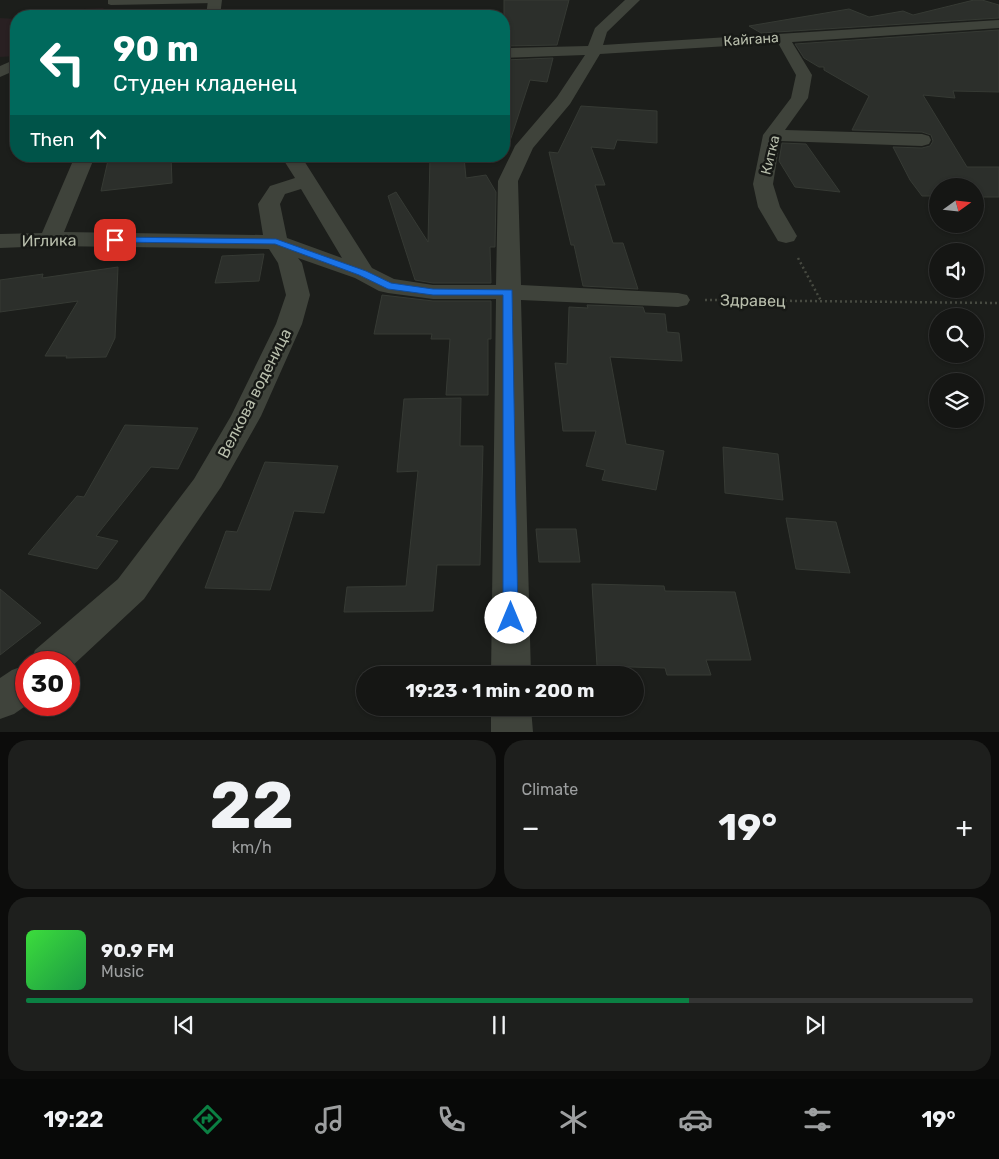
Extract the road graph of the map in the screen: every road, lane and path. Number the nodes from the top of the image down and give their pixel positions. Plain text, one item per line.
1 (215, 0) edge
2 (633, 0) edge
3 (111, 2) dead end
4 (999, 24) edge
5 (977, 26) junction
6 (782, 37) junction
7 (992, 38) dead end
8 (595, 48) junction
9 (510, 53) edge
10 (772, 135) junction
11 (922, 140) dead end
12 (82, 162) edge
13 (295, 162) edge
14 (307, 181) junction
15 (786, 236) joint
16 (50, 239) junction
17 (0, 241) edge
18 (276, 242) junction
19 (363, 273) junction
20 (508, 292) junction
21 (678, 300) joint
22 (821, 301) junction
23 (999, 303) edge
24 (61, 651) edge
25 (511, 666) edge
26 (15, 690) edge
27 (0, 700) edge
28 (511, 716) edge
29 (512, 732) edge

1 - 3 lane
2 - 8 street
4 - 5 street, Кайгана
5 - 6 street, Кайгана
5 - 7 street
6 - 8 street, Кайгана
6 - 10 street, Китка
8 - 9 street, Кайгана
8 - 20 street
10 - 11 street
10 - 15 street, Китка
12 - 16 street
13 - 14 street
14 - 18 street, Велкова воденица
14 - 19 street
15 - 22 path
16 - 17 street, Иглика
16 - 18 street, Иглика
18 - 19 street, Иглика
18 - 24 street, Велкова воденица
19 - 20 street, Иглика
20 - 21 street
20 - 25 street
21 - 22 path, Здравец
22 - 23 path, Здравец
26 - 27 street
28 - 29 street

